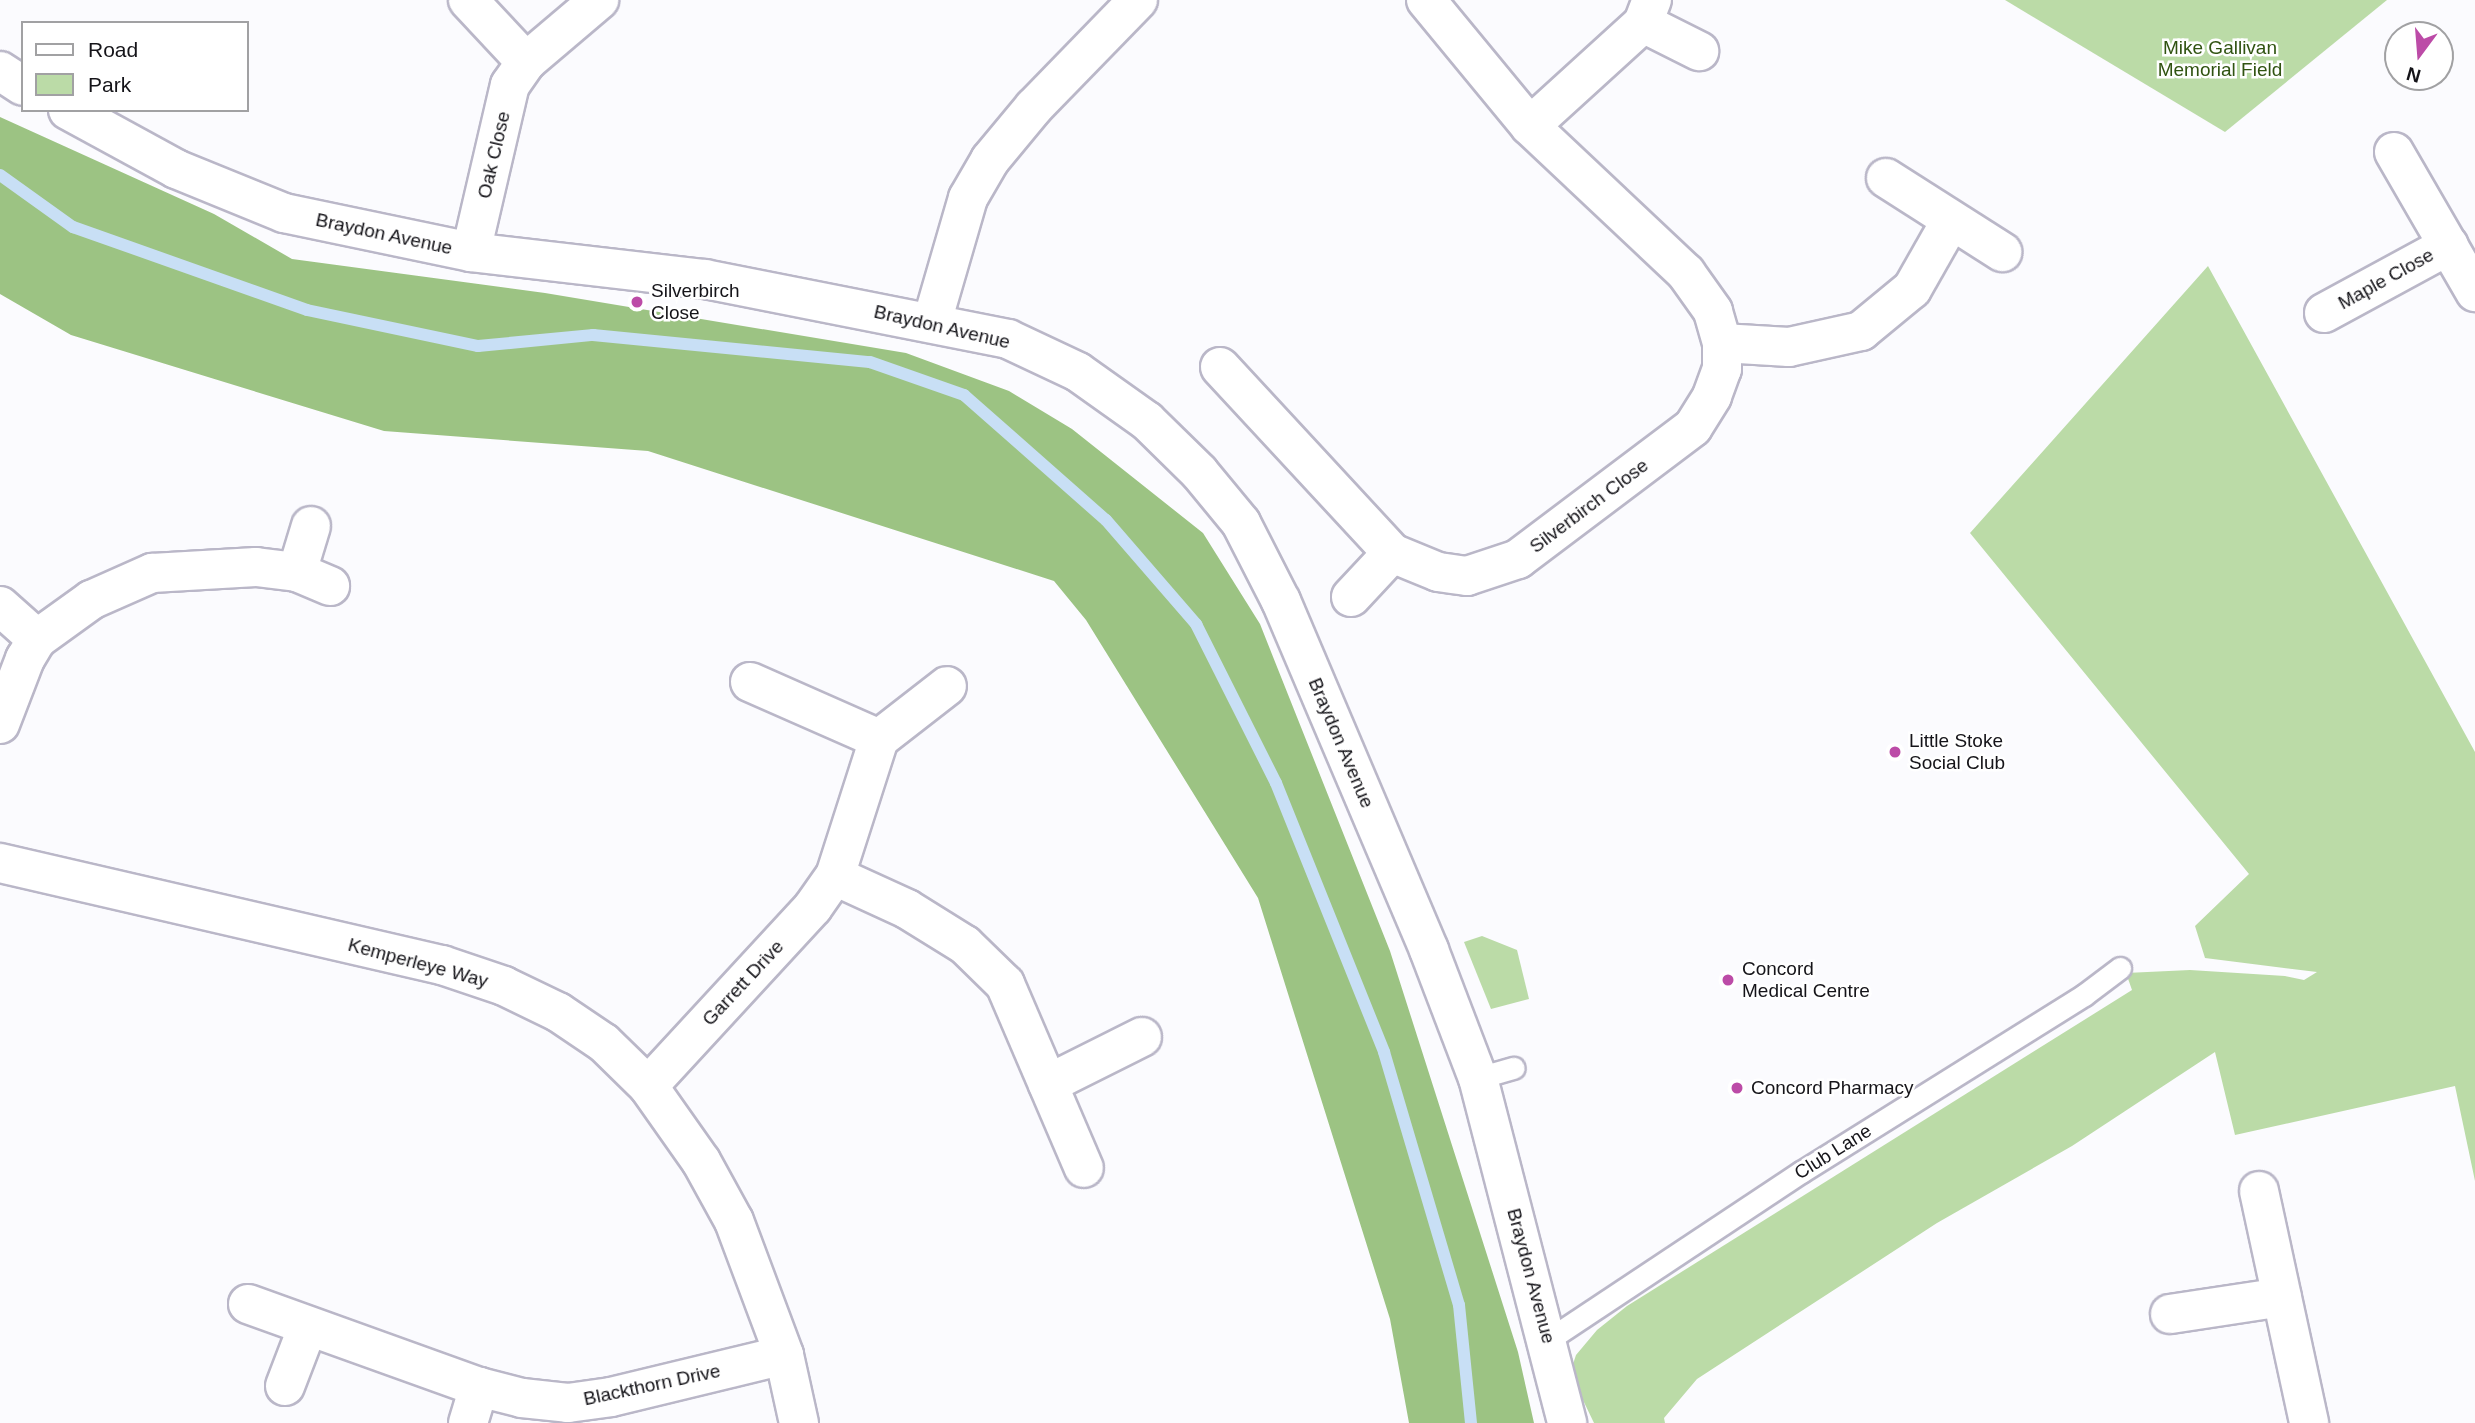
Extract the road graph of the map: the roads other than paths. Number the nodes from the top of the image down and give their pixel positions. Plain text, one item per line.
1 (468, 0) edge
2 (599, 0) edge
3 (1139, 0) edge
4 (1426, 0) edge
5 (1647, 11) edge
6 (1699, 51) dead end
7 (526, 62) junction
8 (0, 71) edge
9 (21, 85) edge
10 (72, 112) edge
11 (1530, 126) junction
12 (2394, 152) dead end
13 (1886, 178) dead end
14 (1950, 222) junction
15 (2449, 245) junction
16 (471, 252) junction
17 (2002, 252) dead end
18 (2475, 292) edge
19 (2324, 313) dead end
20 (932, 321) junction
21 (1722, 343) junction
22 (1220, 367) dead end
23 (311, 526) dead end
24 (1392, 553) junction
25 (1351, 597) dead end
26 (0, 606) edge
27 (37, 639) junction
28 (750, 682) dead end
29 (947, 686) dead end
30 (0, 724) edge
31 (879, 739) junction
32 (0, 863) edge
33 (835, 876) junction
34 (2120, 968) dead end
35 (1142, 1037) dead end
36 (1048, 1084) junction
37 (648, 1086) junction
38 (1084, 1168) dead end
39 (2259, 1191) dead end
40 (2282, 1297) junction
41 (248, 1304) dead end
42 (2170, 1314) dead end
43 (308, 1326) junction
44 (1548, 1340) junction
45 (784, 1355) junction
46 (285, 1386) dead end
47 (479, 1387) junction
48 (468, 1423) edge
49 (799, 1423) edge
50 (1567, 1423) edge
51 (2309, 1423) edge

1 - 7 street
2 - 7 street, Oak Close
3 - 20 street
4 - 11 street, Silverbirch Close
5 - 6 street
5 - 11 street
7 - 16 street, Oak Close
8 - 9 street
10 - 16 street, Braydon Avenue
11 - 21 street, Silverbirch Close
12 - 15 street, Maple Close
13 - 14 street
14 - 17 street
14 - 21 street
15 - 18 street, Maple Close
15 - 19 street, Maple Close
16 - 20 street, Braydon Avenue
20 - 44 street, Braydon Avenue
21 - 24 street, Silverbirch Close
22 - 24 street, Silverbirch Close
23 - 27 street
24 - 25 street
26 - 27 street
27 - 30 street
28 - 31 street
29 - 31 street
31 - 33 street, Garrett Drive
32 - 37 street, Kemperleye Way
33 - 36 street
33 - 37 street, Garrett Drive
34 - 44 lane, Club Lane
35 - 36 street
36 - 38 street
37 - 45 street, Kemperleye Way
39 - 40 street
40 - 42 street
40 - 51 street
41 - 43 street, Blackthorn Drive
43 - 46 street
43 - 47 street, Blackthorn Drive
44 - 50 street, Braydon Avenue
45 - 47 street, Blackthorn Drive
45 - 49 street, Kemperleye Way
47 - 48 street

